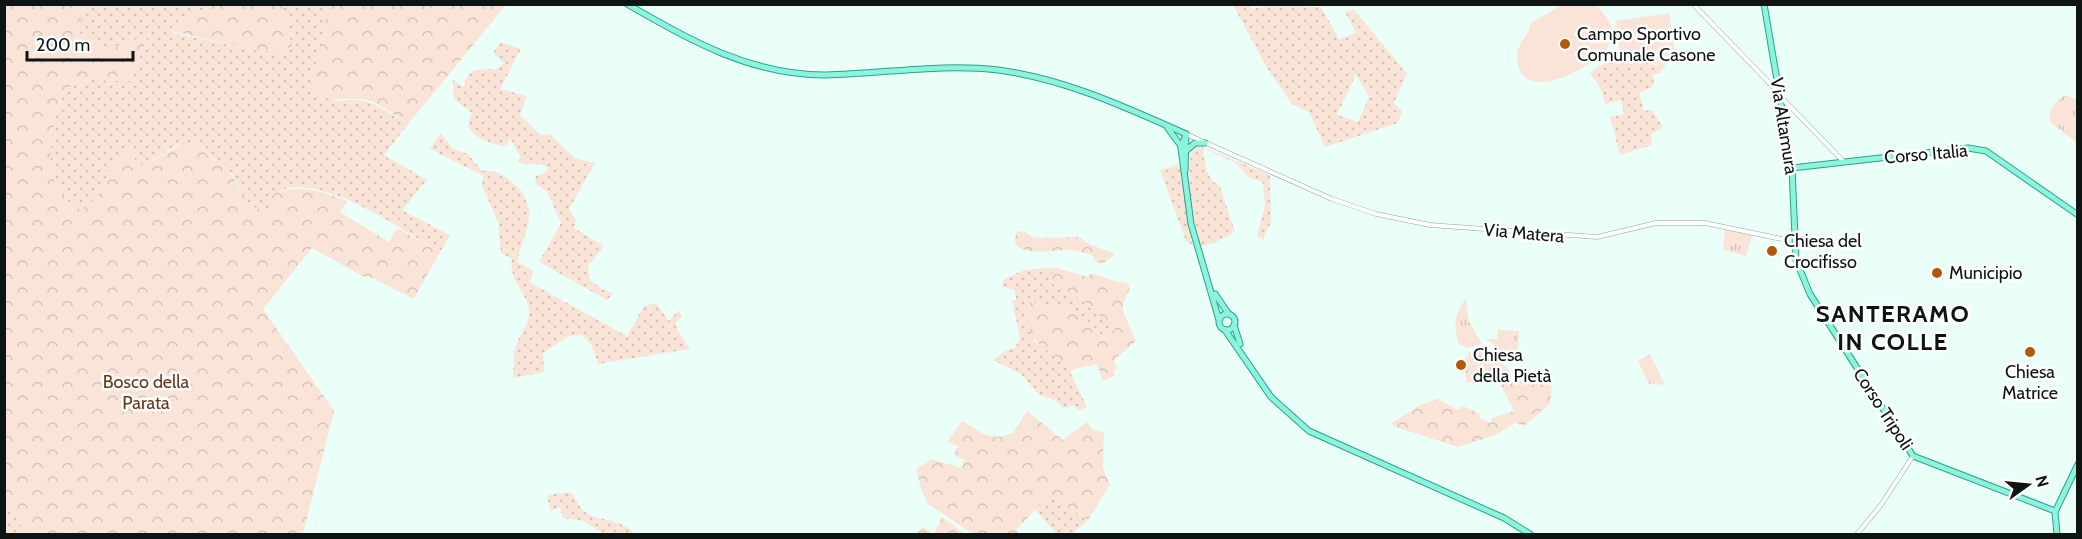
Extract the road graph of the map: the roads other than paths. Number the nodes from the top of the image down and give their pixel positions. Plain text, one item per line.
1 (627, 4) edge
2 (1693, 4) edge
3 (1764, 4) edge
4 (1780, 96) junction
5 (1164, 124) junction
6 (1186, 134) junction
7 (1205, 143) junction
8 (1184, 149) junction
9 (1845, 162) junction
10 (1792, 168) junction
11 (2078, 214) edge
12 (1795, 232) junction
13 (1783, 239) junction
14 (1795, 245) junction
15 (1796, 260) joint
16 (1206, 277) junction
17 (1229, 314) junction
18 (1219, 320) junction
19 (1234, 325) junction
20 (1225, 330) junction
21 (1252, 369) junction
22 (1913, 456) junction
23 (2078, 464) edge
24 (2055, 511) junction
25 (1530, 534) edge
26 (1857, 534) edge
27 (2057, 534) edge

1 - 5 main road
2 - 4 street
3 - 4 main road, Via Altamura
4 - 9 street
4 - 10 main road, Via Altamura
5 - 6 main road
5 - 8 main road
6 - 7 street, Via Matera
6 - 8 main road
7 - 8 main road
7 - 13 street, Via Matera
8 - 16 main road
9 - 10 main road, Corso Italia
9 - 11 main road, Corso Italia
10 - 12 main road, Via Altamura
12 - 13 street
12 - 14 main road, Via Altamura
13 - 14 street
14 - 15 main road, Via Altamura
15 - 22 main road, Corso Tripoli
16 - 17 main road
16 - 18 main road
17 - 18 main road
17 - 19 main road
18 - 20 main road
19 - 20 main road
19 - 21 main road
20 - 21 main road
21 - 25 main road
22 - 24 main road, Corso Tripoli
22 - 26 street
23 - 24 main road
24 - 27 main road

